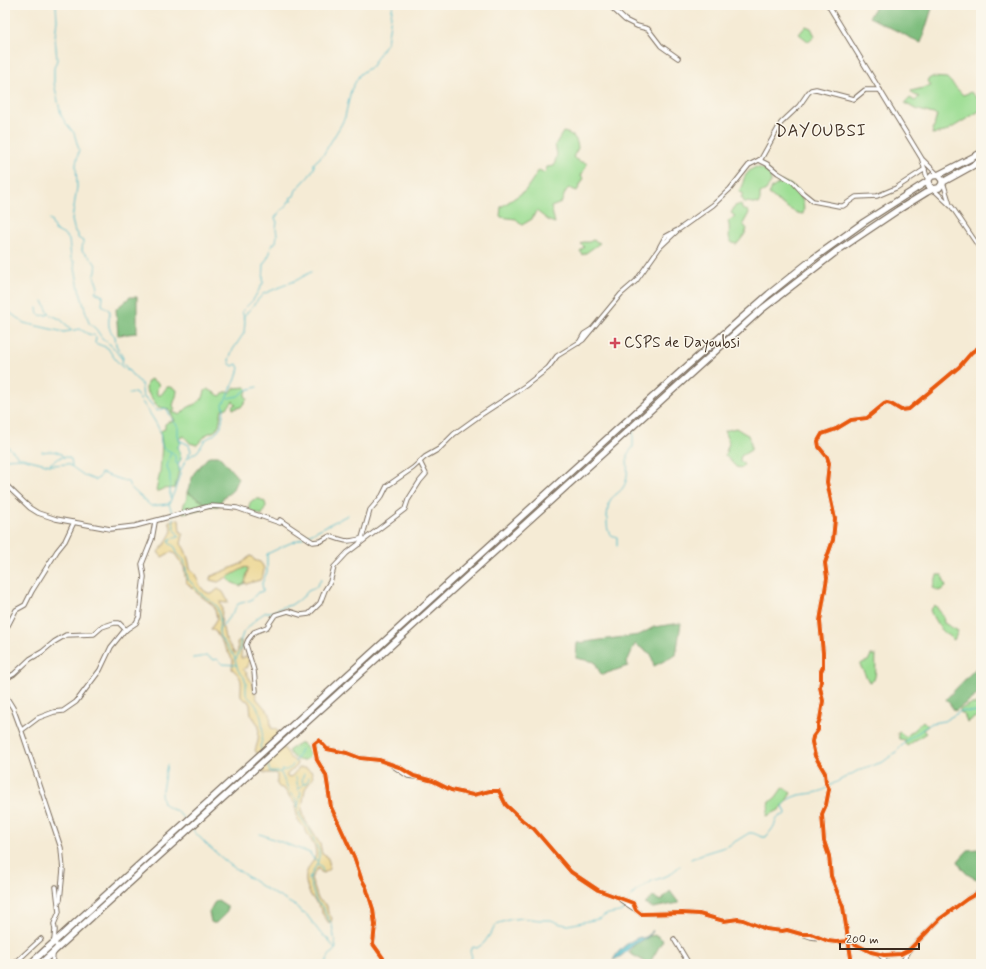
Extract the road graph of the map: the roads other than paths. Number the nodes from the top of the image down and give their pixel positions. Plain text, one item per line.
1 (609, 5) edge
2 (828, 5) edge
3 (678, 58) dead end
4 (880, 90) junction
5 (981, 153) edge
6 (922, 159) junction
7 (759, 160) junction
8 (981, 161) edge
9 (925, 168) junction
10 (938, 175) junction
11 (928, 181) junction
12 (943, 182) junction
13 (933, 189) junction
14 (952, 207) junction
15 (981, 250) edge
16 (981, 346) edge
17 (420, 462) junction
18 (5, 484) edge
19 (74, 522) junction
20 (155, 522) junction
21 (368, 537) junction
22 (362, 538) junction
23 (359, 544) junction
24 (126, 630) junction
25 (5, 631) edge
26 (5, 679) edge
27 (256, 691) dead end
28 (5, 695) edge
29 (22, 730) junction
30 (56, 887) dead end
31 (981, 891) edge
32 (60, 900) dead end
33 (41, 939) dead end
34 (674, 939) dead end
35 (54, 940) junction
36 (849, 941) junction
37 (57, 947) junction
38 (909, 950) junction
39 (879, 954) junction
40 (14, 964) edge
41 (30, 964) edge
42 (40, 964) edge
43 (52, 964) edge
44 (385, 964) edge
45 (689, 964) edge
46 (852, 964) edge
47 (889, 964) edge
48 (901, 964) edge

1 - 3 street
2 - 4 street
4 - 6 street
4 - 7 street
5 - 10 highway
6 - 9 street
6 - 10 street
7 - 9 street
7 - 17 street
8 - 12 highway
9 - 11 street
10 - 11 highway
10 - 12 highway
11 - 13 highway
11 - 35 highway
12 - 13 highway
12 - 14 street
13 - 14 street
13 - 37 highway
14 - 15 street
16 - 36 street
17 - 21 street
17 - 22 street
18 - 19 street
19 - 20 street
19 - 25 street
20 - 22 street
20 - 24 street
21 - 22 street
21 - 23 street
22 - 23 street
23 - 27 street
24 - 26 street
24 - 29 street
28 - 29 street
29 - 32 street
30 - 35 street
31 - 38 street
33 - 40 street
34 - 45 street
35 - 37 street
35 - 41 highway
36 - 39 street
36 - 44 street
36 - 46 street
37 - 42 highway
37 - 43 street
38 - 39 street
38 - 48 street
39 - 47 street

